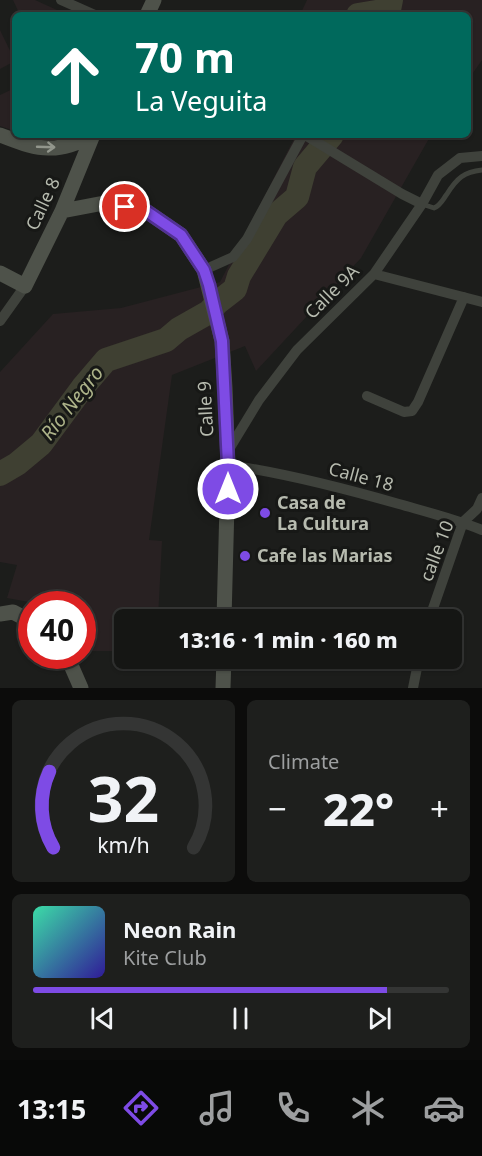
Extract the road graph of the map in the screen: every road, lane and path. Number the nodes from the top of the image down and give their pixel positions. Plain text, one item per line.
1 (61, 0) edge
2 (88, 12) edge
3 (0, 135) edge
4 (87, 138) edge
5 (92, 138) edge
6 (303, 138) edge
7 (310, 138) edge
8 (482, 156) edge
9 (482, 170) edge
10 (422, 204) junction
11 (63, 211) junction
12 (204, 270) junction
13 (0, 273) edge
14 (374, 274) junction
15 (25, 285) junction
16 (464, 297) junction
17 (482, 302) edge
18 (0, 321) edge
19 (367, 396) dead end
20 (228, 458) junction
21 (482, 498) edge
22 (463, 522) junction
23 (482, 530) edge
24 (224, 609) edge
25 (433, 609) edge
26 (0, 614) edge
27 (18, 615) edge
28 (73, 669) edge
29 (224, 669) edge
30 (417, 669) edge
31 (81, 688) edge
32 (224, 688) edge
33 (413, 688) edge

1 - 2 street
3 -> 4 street
5 - 11 street, Calle 8
6 - 12 street
7 - 10 street
8 - 10 street, Calle 9A
9 - 10 lane
10 - 14 street, Calle 9A
11 - 12 street, Calle 9
11 - 15 street, Calle 8
12 - 20 street, Calle 9
13 - 15 street
14 - 16 street
14 - 20 street, Calle 9A
15 - 18 street
16 - 17 street
16 - 19 street
20 - 22 street, Calle 18
20 - 24 street, Calle 9
21 - 22 street, calle 10
22 - 23 street, Calle 18
22 - 25 street, calle 10
26 - 27 street
28 - 31 street
29 - 32 street
30 - 33 street

